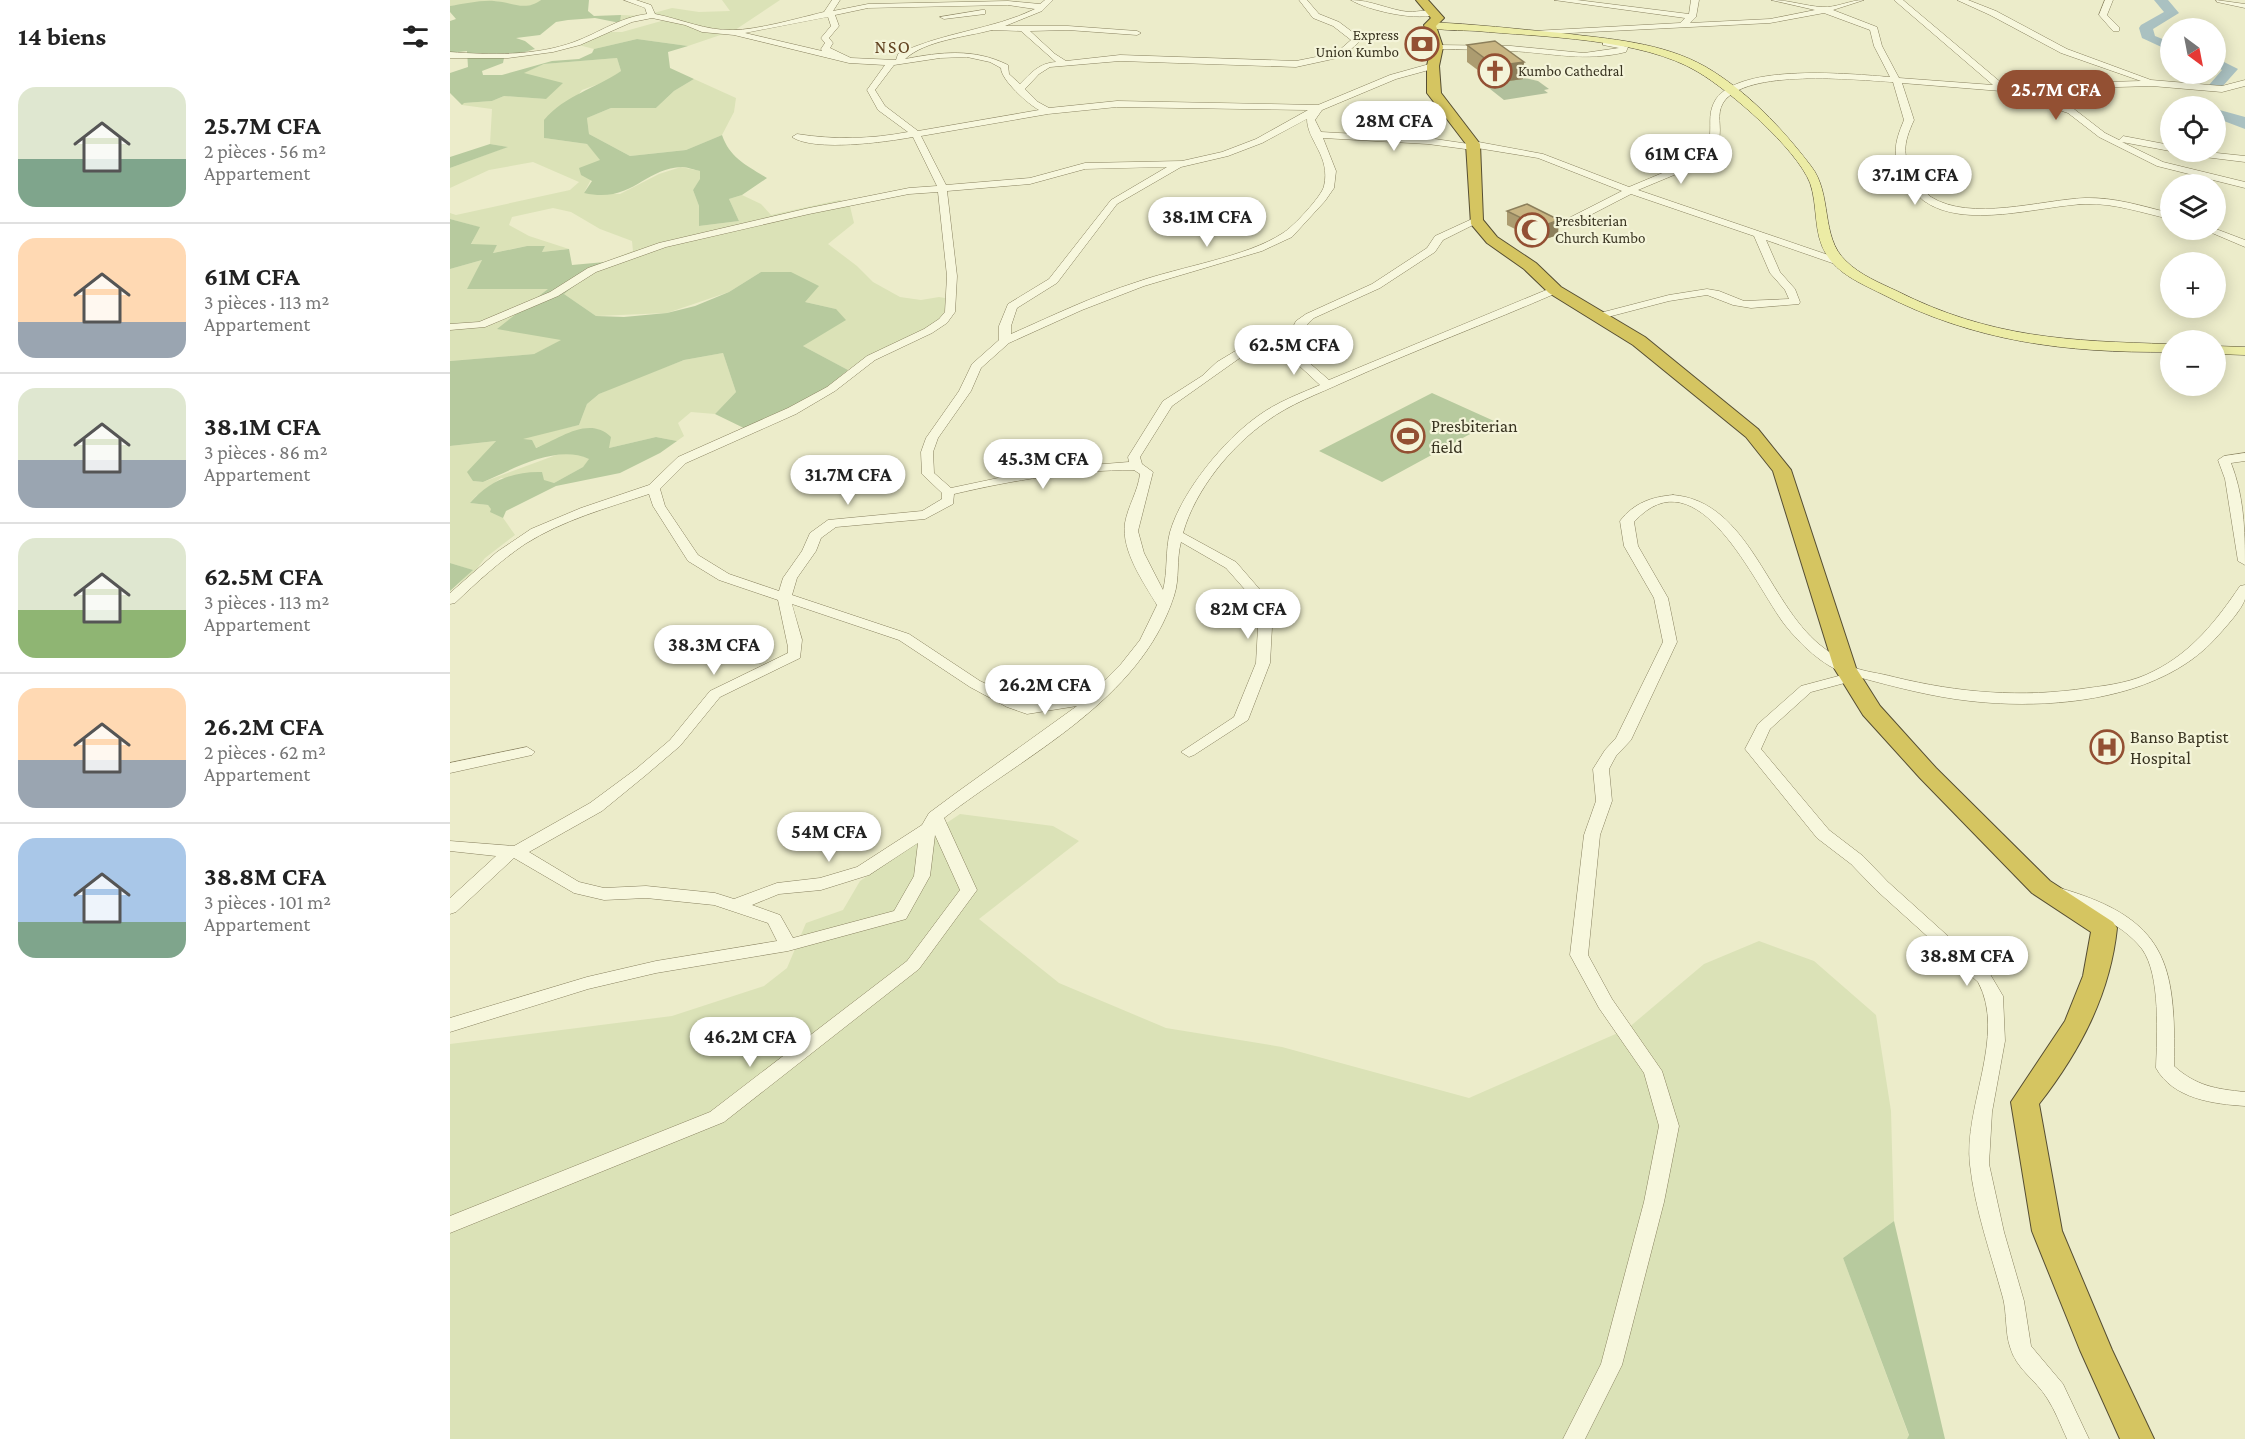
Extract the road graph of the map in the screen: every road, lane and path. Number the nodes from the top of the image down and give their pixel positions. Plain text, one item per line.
1 (628, 0) edge
2 (836, 0) edge
3 (1303, 0) edge
4 (1355, 0) edge
5 (1422, 0) edge
6 (1558, 0) edge
7 (1695, 0) edge
8 (1775, 0) edge
9 (1860, 0) edge
10 (1898, 0) edge
11 (1961, 0) edge
12 (2109, 0) edge
13 (2220, 0) edge
14 (1047, 3) edge
15 (1024, 5) junction
16 (2245, 6) edge
17 (1825, 10) junction
18 (1643, 11) junction
19 (828, 13) junction
20 (1585, 13) dead end
21 (652, 16) junction
22 (944, 17) dead end
23 (1692, 17) junction
24 (1432, 19) junction
25 (1731, 23) junction
26 (1683, 24) junction
27 (990, 28) junction
28 (2116, 29) dead end
29 (1024, 30) junction
30 (734, 33) junction
31 (1137, 33) dead end
32 (1531, 34) junction
33 (1606, 43) junction
34 (450, 55) edge
35 (1435, 56) junction
36 (838, 57) junction
37 (895, 62) junction
38 (1065, 63) junction
39 (1898, 80) junction
40 (2152, 83) junction
41 (2245, 83) edge
42 (2002, 88) junction
43 (1020, 89) junction
44 (1731, 89) junction
45 (1319, 108) junction
46 (1048, 111) junction
47 (915, 133) junction
48 (1316, 135) junction
49 (2102, 135) junction
50 (797, 137) dead end
51 (1473, 145) junction
52 (2160, 146) edge
53 (2226, 157) edge
54 (2245, 159) edge
55 (1178, 165) junction
56 (2245, 185) edge
57 (942, 188) junction
58 (1632, 189) junction
59 (2160, 213) edge
60 (1476, 221) junction
61 (1569, 222) dead end
62 (1758, 233) junction
63 (2226, 236) edge
64 (2245, 244) edge
65 (1839, 262) junction
66 (1555, 290) junction
67 (1600, 316) junction
68 (450, 327) edge
69 (1005, 341) junction
70 (1282, 344) junction
71 (2160, 348) edge
72 (2226, 350) edge
73 (2245, 351) edge
74 (1327, 386) junction
75 (2245, 457) edge
76 (1136, 466) junction
77 (653, 488) junction
78 (948, 492) junction
79 (1176, 534) junction
80 (2245, 561) edge
81 (2245, 588) edge
82 (784, 596) junction
83 (450, 600) edge
84 (1164, 605) junction
85 (1848, 673) junction
86 (1095, 697) junction
87 (527, 752) dead end
88 (1189, 752) dead end
89 (450, 768) edge
90 (932, 823) junction
91 (450, 846) edge
92 (517, 852) junction
93 (2041, 887) junction
94 (736, 905) junction
95 (450, 908) edge
96 (788, 945) junction
97 (450, 1026) edge
98 (2245, 1099) edge
99 (450, 1225) edge
100 (1574, 1439) edge
101 (2078, 1439) edge
102 (2137, 1439) edge

1 - 21 street
2 - 19 street
3 - 38 street
4 - 24 street
5 - 24 highway
6 - 18 street
7 - 23 street
8 - 17 street
9 - 17 street
10 - 42 street
11 - 40 street
12 - 28 street
13 - 16 street
14 - 15 street
14 - 27 street
15 - 19 street
15 - 22 street
17 - 25 street
17 - 39 street
18 - 20 street
18 - 23 street
19 - 30 street
19 - 36 street
21 - 30 street
21 - 34 street
23 - 25 street
23 - 26 street
24 - 32 main road
24 - 35 highway
25 - 26 street
26 - 32 street
27 - 29 street
27 - 37 street
29 - 31 street
29 - 38 street
30 - 36 street
32 - 33 main road
33 - 35 street
33 - 44 main road
35 - 45 street
35 - 51 highway
36 - 37 street
37 - 43 street
37 - 47 street
38 - 43 street
39 - 42 street
39 - 44 street
39 - 59 street
40 - 41 street
40 - 42 street
42 - 49 street
43 - 46 street
44 - 58 street
44 - 65 main road
45 - 46 street
45 - 48 street
45 - 55 street
46 - 47 street
47 - 50 street
47 - 57 street
48 - 51 street
48 - 69 street
49 - 52 street
49 - 56 street
51 - 58 street
51 - 60 highway
53 - 54 street
55 - 57 street
55 - 69 street
57 - 68 street
57 - 77 street
58 - 61 street
58 - 62 street
60 - 66 highway
60 - 70 street
62 - 65 street
62 - 67 street
63 - 64 street
65 - 71 main road
66 - 67 highway
66 - 74 street
67 - 85 highway
69 - 78 street
70 - 74 street
70 - 76 street
72 - 73 main road
74 - 79 street
75 - 80 street
76 - 78 street
76 - 84 street
77 - 82 street
77 - 83 street
78 - 82 street
79 - 84 street
79 - 88 street
81 - 85 street
82 - 86 street
82 - 92 street
84 - 86 street
85 - 93 highway
85 - 100 street
85 - 101 street
86 - 90 street
87 - 89 street
90 - 94 street
90 - 96 street
90 - 99 street
91 - 92 street
92 - 94 street
92 - 95 street
93 - 98 street
93 - 102 highway
94 - 96 street
96 - 97 street

